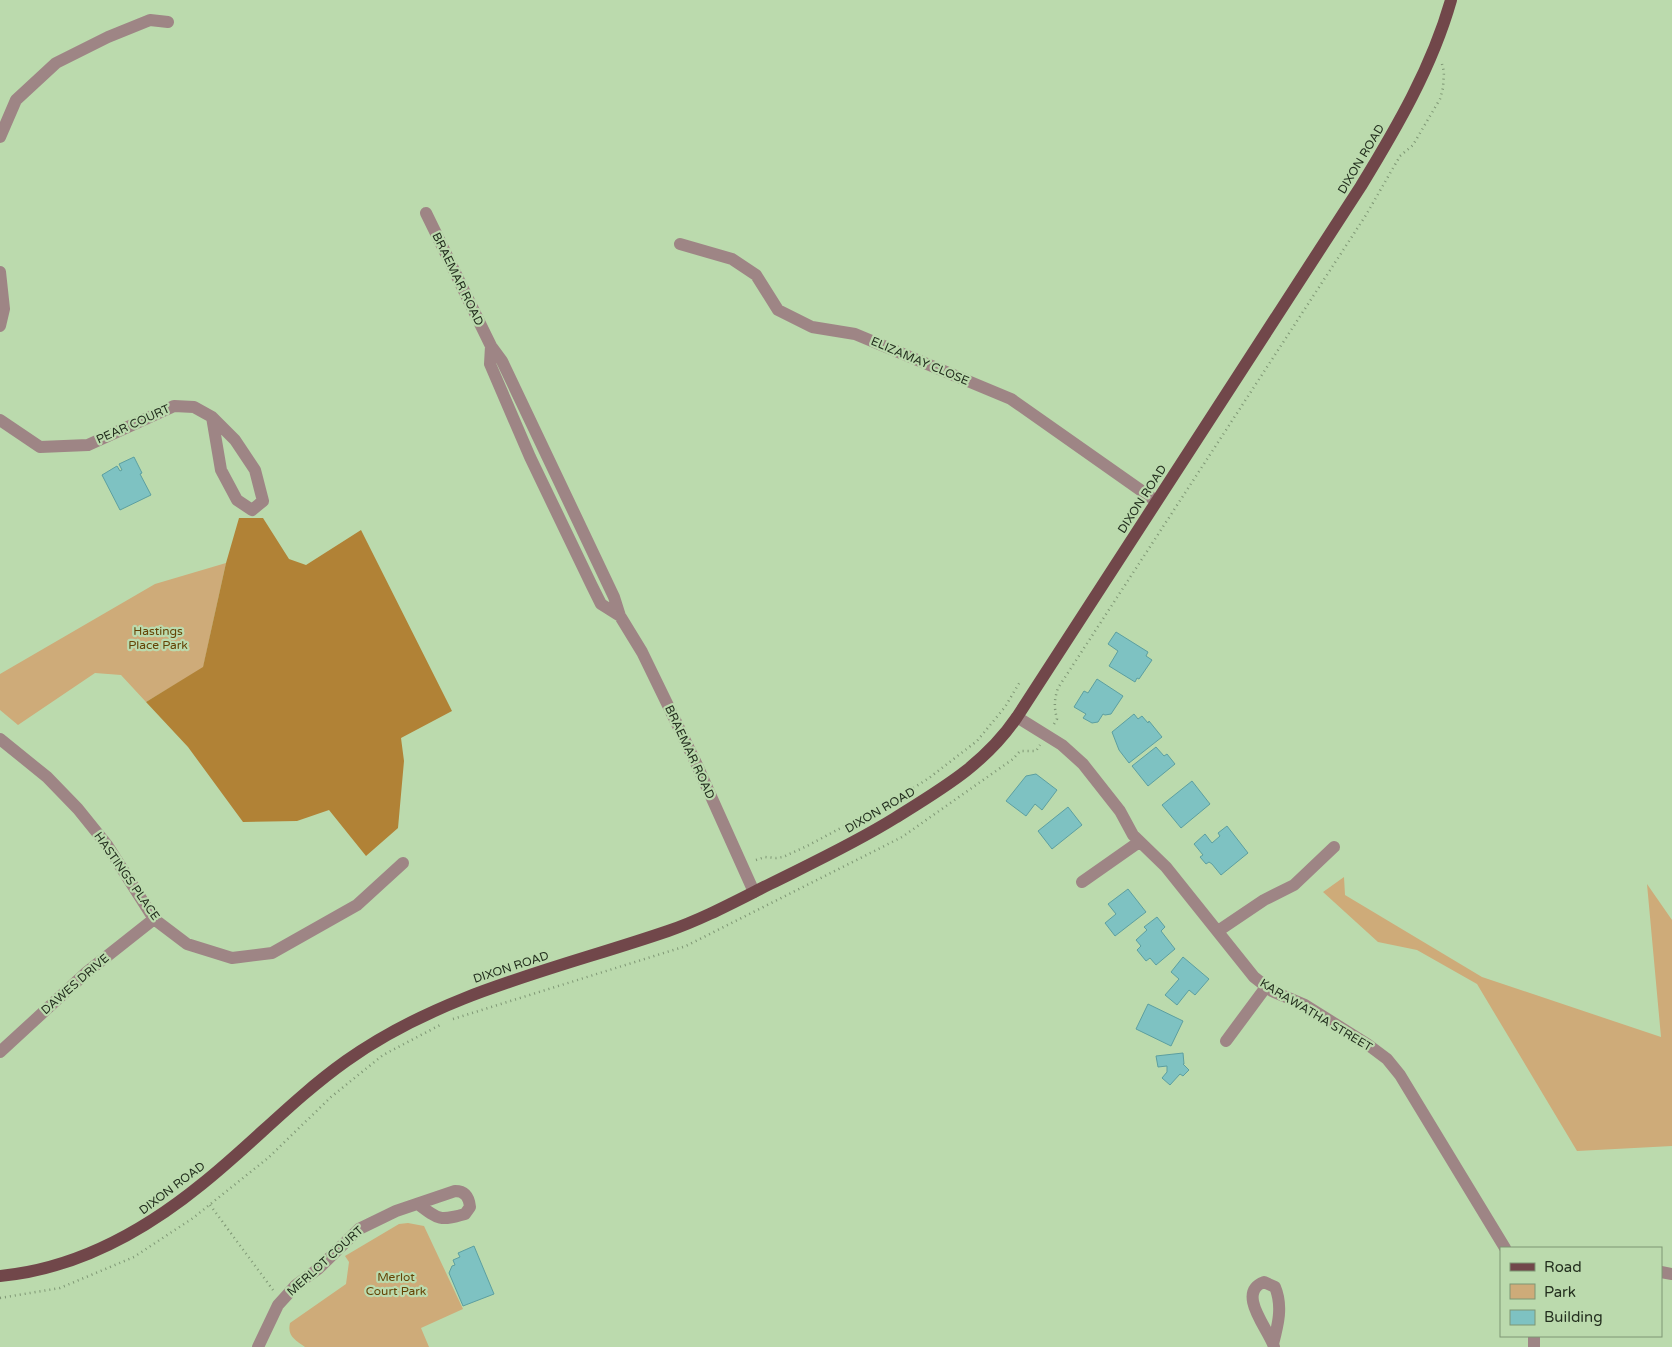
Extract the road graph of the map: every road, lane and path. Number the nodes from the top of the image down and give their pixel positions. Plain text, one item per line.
1 (1451, 0) edge
2 (168, 22) dead end
3 (1436, 44) junction
4 (0, 137) edge
5 (426, 213) dead end
6 (680, 244) dead end
7 (0, 272) edge
8 (0, 326) edge
9 (212, 418) junction
10 (0, 420) edge
11 (1156, 501) junction
12 (1021, 680) dead end
13 (1017, 717) junction
14 (1054, 724) dead end
15 (0, 739) edge
16 (1039, 747) dead end
17 (1138, 842) junction
18 (1334, 847) dead end
19 (756, 860) dead end
20 (403, 863) dead end
21 (1082, 882) dead end
22 (754, 892) junction
23 (154, 919) junction
24 (1218, 931) junction
25 (1266, 987) junction
26 (1226, 1042) dead end
27 (0, 1052) edge
28 (418, 1204) dead end
29 (210, 1205) junction
30 (1504, 1247) edge
31 (0, 1276) edge
32 (274, 1292) dead end
33 (0, 1298) edge
34 (262, 1345) edge

1 - 3 main road, DIXON ROAD
2 - 4 street
3 - 11 main road, DIXON ROAD
3 - 14 path
5 - 22 street, BRAEMAR ROAD
6 - 11 street, ELIZAMAY CLOSE
7 - 8 street
9 - 9 street, PEAR COURT
9 - 10 street, PEAR COURT
11 - 13 main road, DIXON ROAD
12 - 19 path
13 - 17 street, KARAWATHA STREET
13 - 22 main road, DIXON ROAD
15 - 23 street, HASTINGS PLACE
16 - 29 path
17 - 21 street
17 - 24 street, KARAWATHA STREET
18 - 24 street
20 - 23 street, HASTINGS PLACE
22 - 31 main road, DIXON ROAD
23 - 27 street, DAWES DRIVE
24 - 25 street, KARAWATHA STREET
25 - 26 street
25 - 30 street, KARAWATHA STREET
28 - 34 street, MERLOT COURT
29 - 32 path
29 - 33 path

